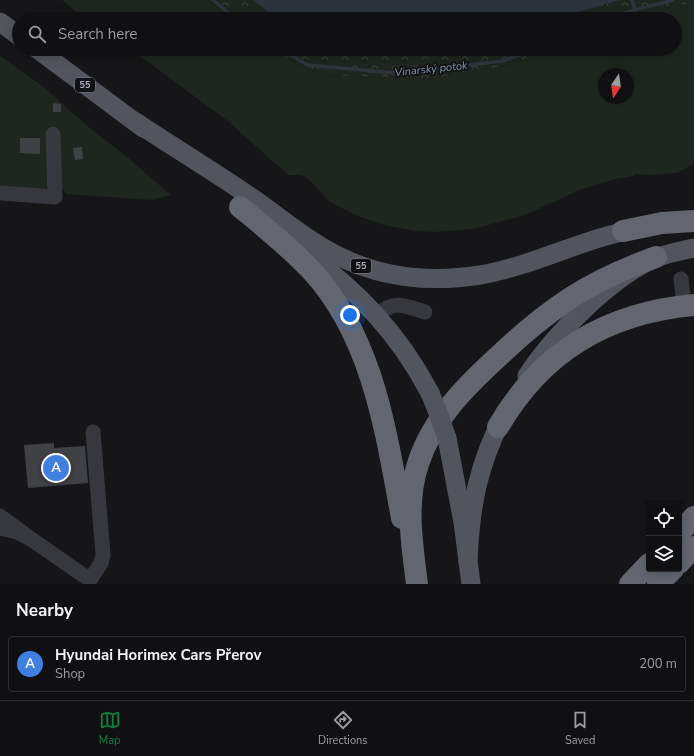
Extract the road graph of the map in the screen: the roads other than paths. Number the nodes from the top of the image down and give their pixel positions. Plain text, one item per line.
1 (0, 22) edge
2 (12, 31) edge
3 (46, 56) edge
4 (134, 121) junction
5 (53, 134) dead end
6 (0, 193) edge
7 (240, 207) junction
8 (694, 221) edge
9 (694, 230) edge
10 (623, 231) junction
11 (694, 248) edge
12 (656, 257) junction
13 (681, 279) dead end
14 (689, 305) edge
15 (425, 312) dead end
16 (377, 315) junction
17 (498, 427) junction
18 (93, 432) dead end
19 (0, 516) edge
20 (694, 517) edge
21 (0, 528) edge
22 (682, 530) edge
23 (31, 540) junction
24 (694, 547) edge
25 (682, 560) edge
26 (468, 563) junction
27 (646, 567) edge
28 (670, 572) edge
29 (417, 584) edge
30 (471, 584) edge
31 (630, 584) edge
32 (658, 584) edge

1 - 2 main road
3 - 4 main road, 55
4 - 7 main road, 55
4 - 10 main road, 55
5 - 6 lane
7 - 16 main road, 55
7 - 29 highway
8 - 10 highway
9 - 10 main road, 55
11 - 12 main road, 55
12 - 17 main road, 55
12 - 29 highway
13 - 14 lane
14 - 17 highway
15 - 16 lane
16 - 26 main road, 55, bridge
17 - 26 main road, 55
18 - 23 lane
19 - 23 lane
20 - 22 highway
21 - 23 lane
24 - 25 highway
26 - 30 main road, 55
27 - 31 highway
28 - 32 highway

